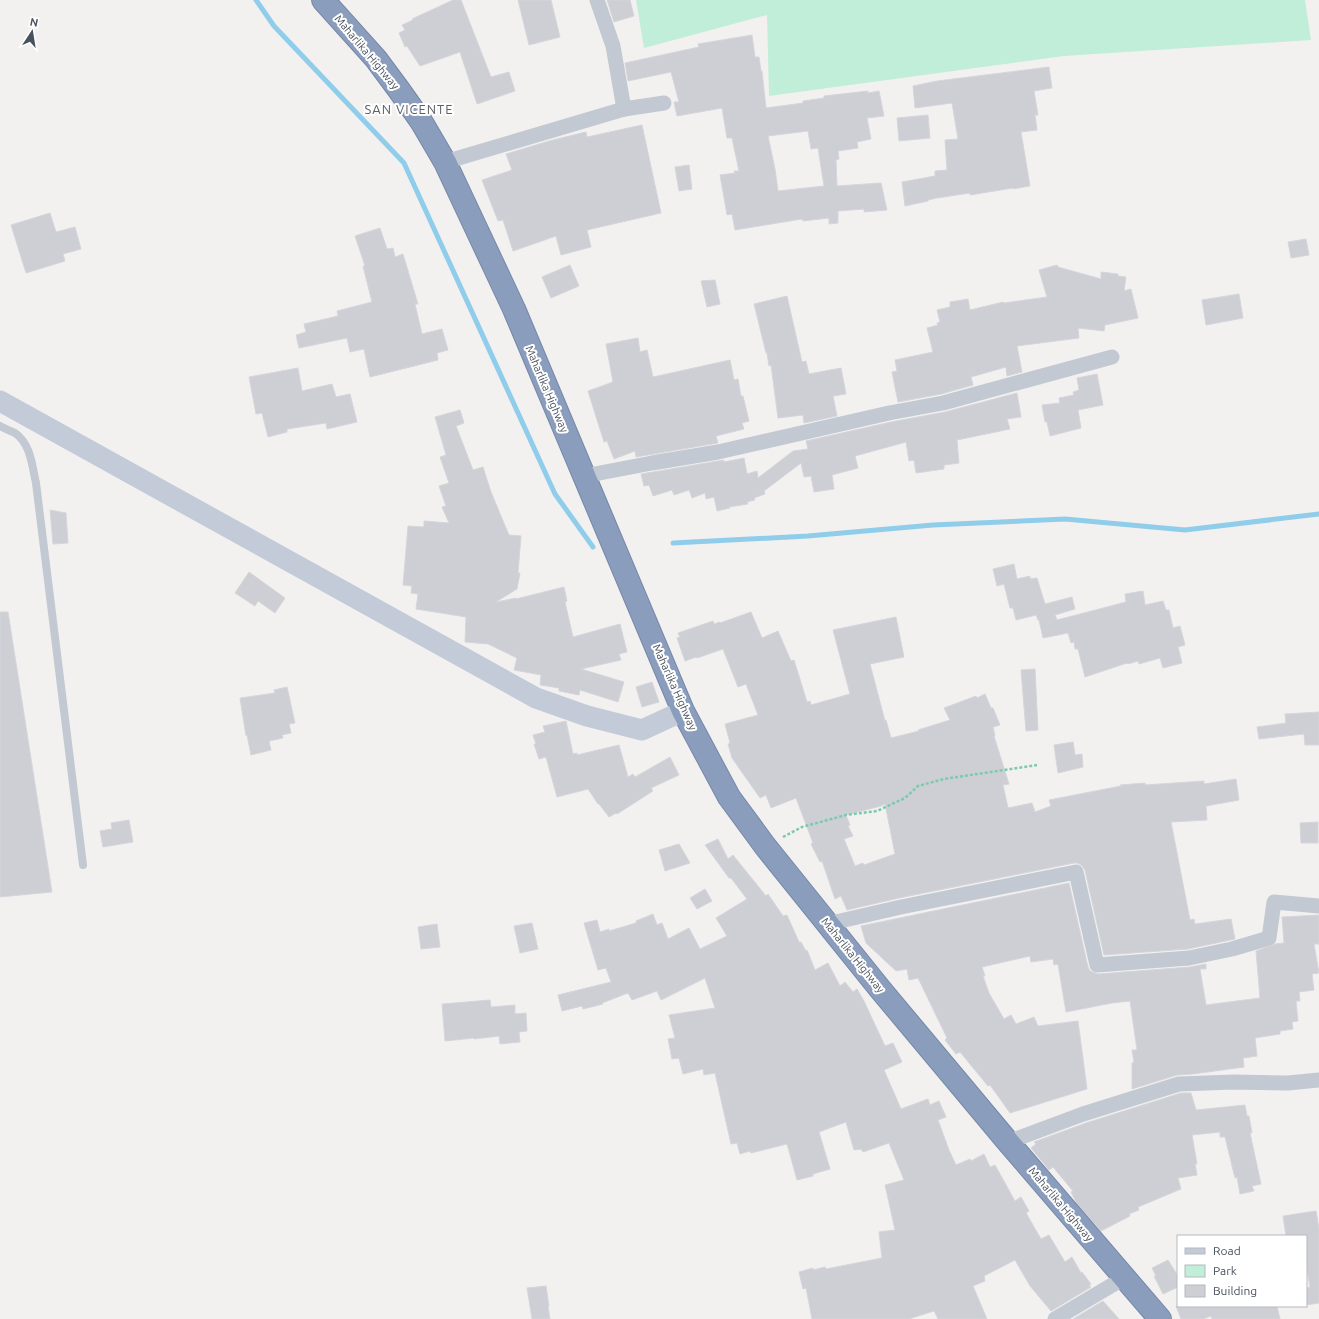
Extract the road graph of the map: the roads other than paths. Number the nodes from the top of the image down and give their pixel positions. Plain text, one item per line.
1 (323, 0) edge
2 (597, 0) edge
3 (664, 103) dead end
4 (624, 109) junction
5 (445, 162) junction
6 (1112, 357) dead end
7 (0, 401) edge
8 (0, 426) edge
9 (584, 476) junction
10 (683, 711) junction
11 (83, 865) dead end
12 (1319, 906) edge
13 (827, 924) junction
14 (1319, 1080) edge
15 (1008, 1142) junction
16 (1124, 1278) junction
17 (1055, 1319) edge
18 (1160, 1319) edge

1 - 5 highway, Maharlika Highway
2 - 4 street
3 - 4 street
4 - 5 street
5 - 9 highway, Maharlika Highway
6 - 9 street
7 - 10 street
8 - 11 lane
9 - 10 highway, Maharlika Highway
10 - 13 highway, Maharlika Highway
12 - 13 street
13 - 15 highway, Maharlika Highway
14 - 15 street
15 - 16 highway, Maharlika Highway
16 - 17 street
16 - 18 highway, Maharlika Highway

